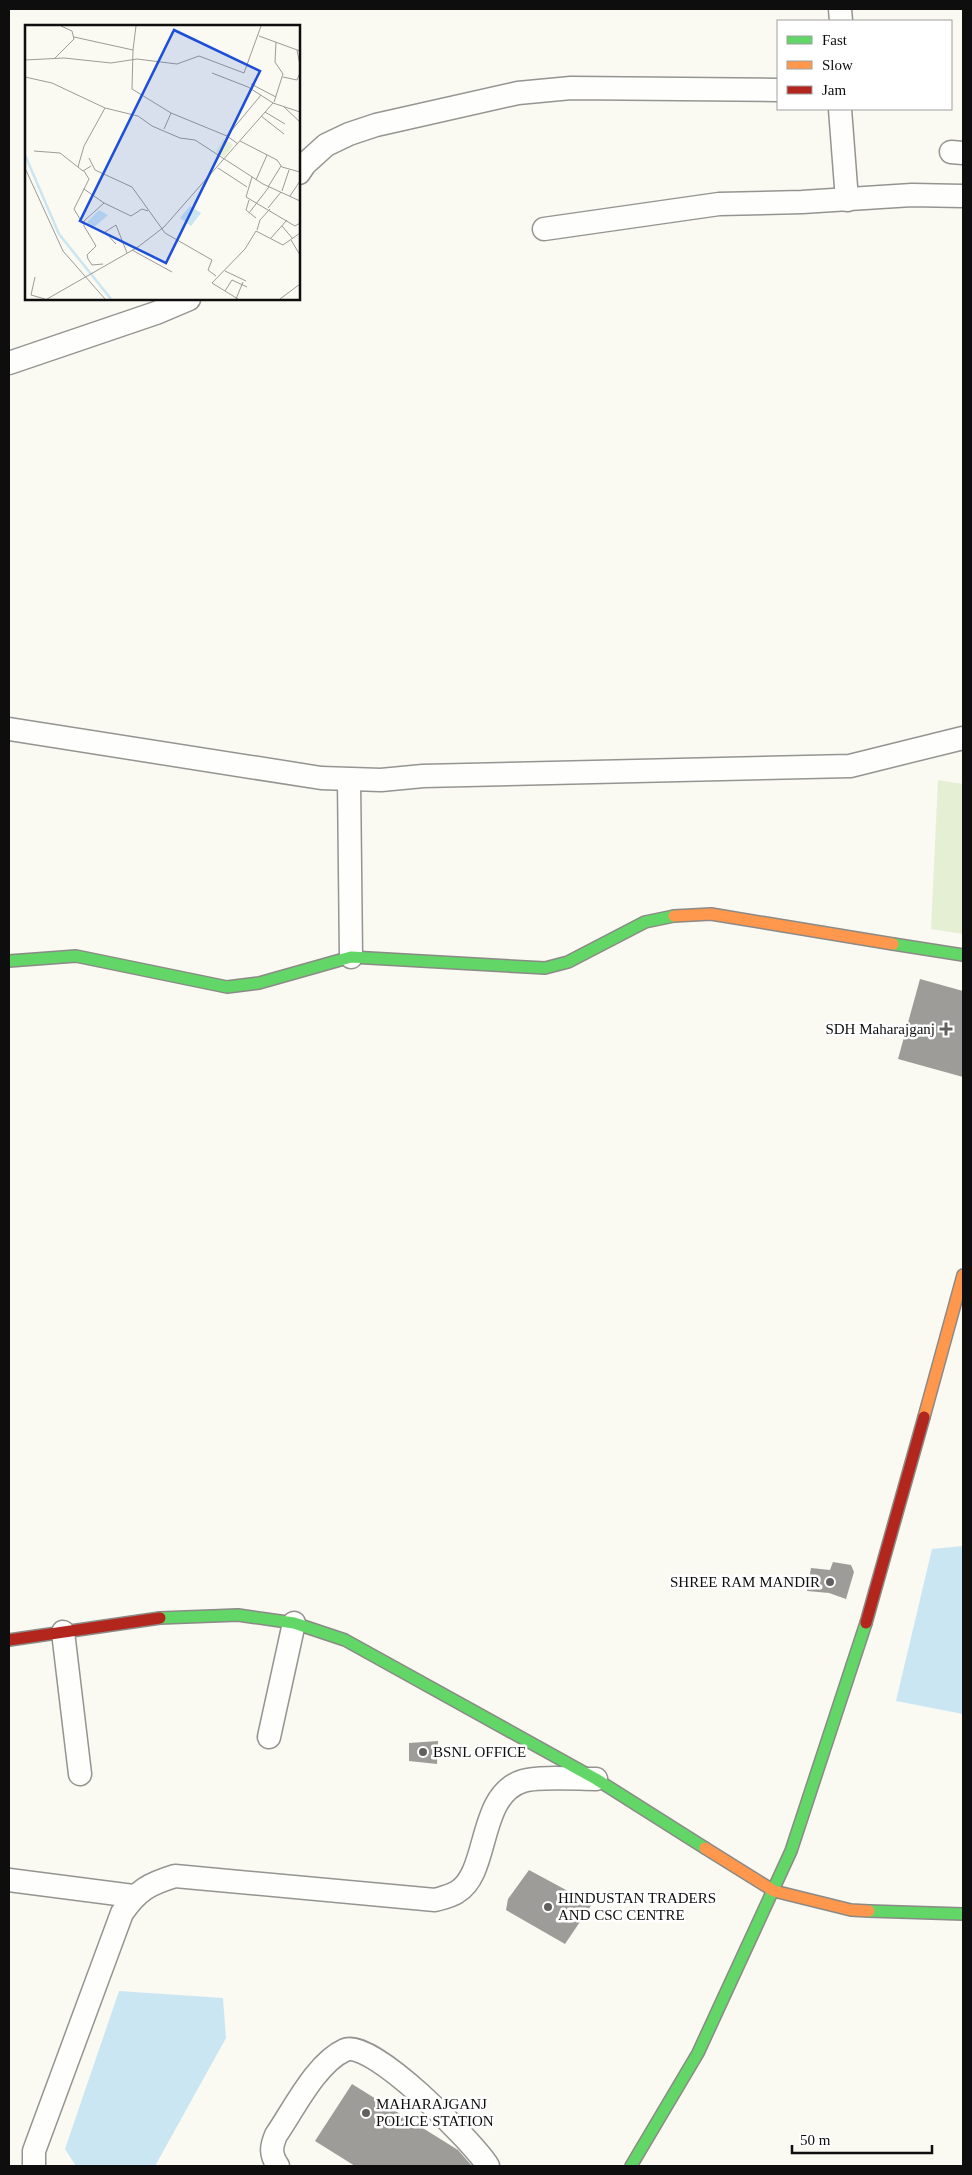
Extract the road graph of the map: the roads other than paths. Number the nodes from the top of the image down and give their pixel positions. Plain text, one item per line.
1 (777, 90) edge
2 (840, 110) edge
3 (300, 172) edge
4 (963, 196) edge
5 (847, 200) junction
6 (544, 229) dead end
7 (187, 300) edge
8 (9, 363) edge
9 (9, 729) edge
10 (963, 738) edge
11 (349, 780) junction
12 (963, 955) edge
13 (351, 957) junction
14 (9, 961) edge
15 (963, 1276) edge
16 (294, 1622) junction
17 (63, 1632) junction
18 (9, 1640) edge
19 (269, 1737) dead end
20 (80, 1774) dead end
21 (596, 1779) junction
22 (9, 1880) edge
23 (774, 1891) junction
24 (133, 1896) junction
25 (963, 1914) edge
26 (34, 2166) edge
27 (278, 2166) edge
28 (488, 2166) edge
29 (631, 2166) edge

1 - 3 street
2 - 5 street
4 - 5 street
5 - 6 street
7 - 8 street
9 - 11 street
10 - 11 street
11 - 13 street
12 - 13 street
13 - 14 street
15 - 23 street
16 - 17 street
16 - 19 street
16 - 21 street
17 - 18 street
17 - 20 street
21 - 23 street
21 - 24 street
22 - 24 street
23 - 25 street
23 - 29 street
24 - 26 street
27 - 28 street

